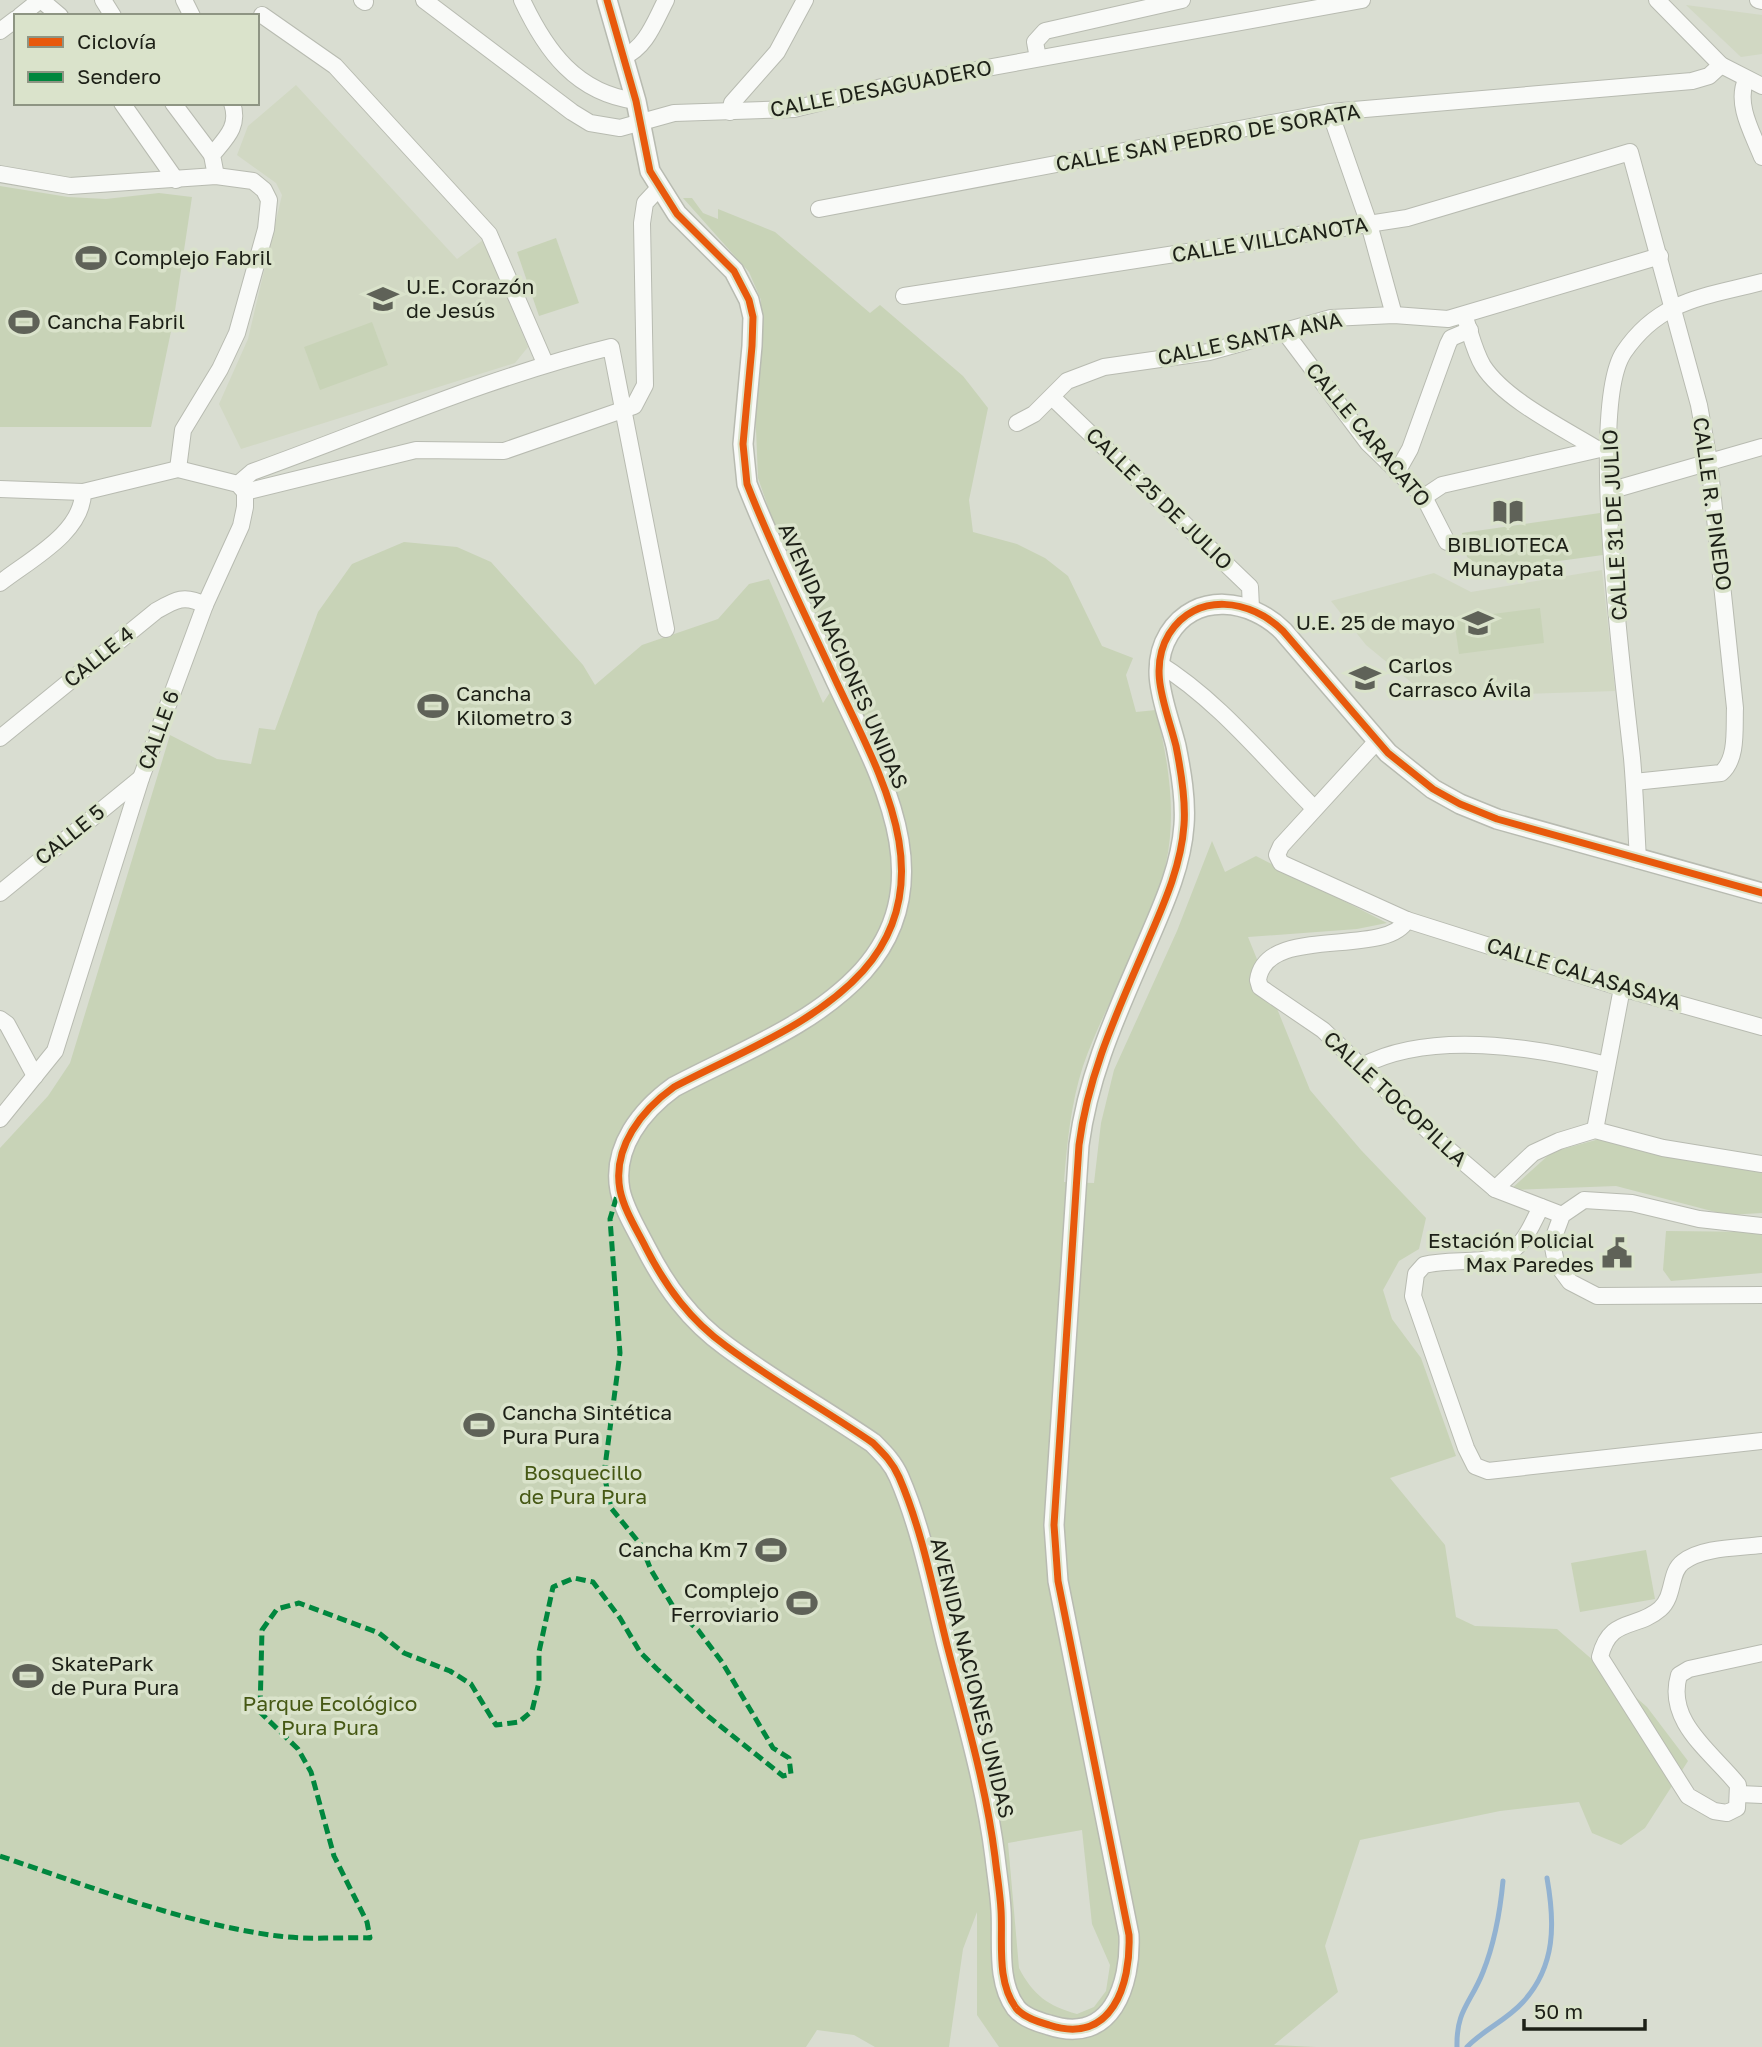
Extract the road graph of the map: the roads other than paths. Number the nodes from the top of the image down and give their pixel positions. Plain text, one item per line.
1 (41, 0) edge
2 (424, 0) edge
3 (522, 0) edge
4 (607, 0) edge
5 (666, 0) edge
6 (805, 0) edge
7 (1182, 0) edge
8 (1362, 0) edge
9 (1657, 0) edge
10 (23, 14) edge
11 (58, 14) edge
12 (262, 15) dead end
13 (623, 57) junction
14 (1038, 58) junction
15 (1720, 65) junction
16 (1746, 80) junction
17 (1762, 86) edge
18 (636, 101) junction
19 (123, 105) edge
20 (174, 105) edge
21 (233, 105) edge
22 (730, 112) junction
23 (1331, 112) junction
24 (640, 123) junction
25 (1630, 152) joint
26 (212, 155) junction
27 (1762, 158) edge
28 (0, 174) edge
29 (216, 176) junction
30 (176, 180) junction
31 (659, 188) junction
32 (819, 209) dead end
33 (1368, 224) junction
34 (1660, 256) junction
35 (1762, 282) edge
36 (904, 296) dead end
37 (1672, 305) junction
38 (1394, 316) junction
39 (1467, 323) junction
40 (1284, 331) junction
41 (545, 363) junction
42 (1052, 397) junction
43 (624, 410) junction
44 (1017, 423) dead end
45 (1762, 447) edge
46 (1604, 449) junction
47 (1709, 461) junction
48 (178, 469) junction
49 (1397, 472) junction
50 (241, 488) junction
51 (0, 489) edge
52 (1609, 491) junction
53 (83, 492) junction
54 (1424, 497) junction
55 (1447, 542) dead end
56 (0, 583) edge
57 (205, 605) junction
58 (1251, 608) junction
59 (666, 629) dead end
60 (1158, 663) junction
61 (0, 738) edge
62 (1377, 741) junction
63 (141, 778) junction
64 (1634, 782) junction
65 (1314, 808) junction
66 (1637, 860) junction
67 (0, 893) edge
68 (1762, 893) edge
69 (1407, 920) junction
70 (1622, 988) junction
71 (0, 1019) edge
72 (1762, 1027) edge
73 (1607, 1065) junction
74 (1362, 1066) junction
75 (35, 1076) junction
76 (0, 1119) edge
77 (1595, 1130) junction
78 (1762, 1164) edge
79 (1496, 1189) junction
80 (1541, 1207) junction
81 (1562, 1215) junction
82 (1762, 1226) edge
83 (1762, 1295) edge
84 (1762, 1441) edge
85 (1762, 1545) edge
86 (1762, 1653) edge
87 (1740, 1794) junction
88 (1762, 1795) edge

1 - 10 street
1 - 11 street
2 - 24 street, CALLE DESAGUADERO
3 - 18 street
4 - 13 street, AVENIDA NACIONES UNIDAS
5 - 13 street
6 - 22 street
7 - 14 street
8 - 14 street, CALLE DESAGUADERO
9 - 15 street
12 - 41 street
13 - 18 street, AVENIDA NACIONES UNIDAS
14 - 22 street, CALLE DESAGUADERO
15 - 16 street
15 - 23 street, CALLE SAN PEDRO DE SORATA
16 - 17 street
16 - 27 street
18 - 24 street, AVENIDA NACIONES UNIDAS
19 - 30 street
20 - 26 street
21 - 26 street
22 - 24 street, CALLE DESAGUADERO
23 - 32 street, CALLE SAN PEDRO DE SORATA
23 - 33 street
24 - 31 street, AVENIDA NACIONES UNIDAS
25 - 33 street, CALLE VILLCANOTA
25 - 34 street, CALLE R. PINEDO
26 - 29 street
28 - 30 street
29 - 30 street
29 - 48 street
31 - 43 street
31 - 60 street, AVENIDA NACIONES UNIDAS
33 - 36 street, CALLE VILLCANOTA
33 - 38 street
34 - 37 street, CALLE R. PINEDO
34 - 39 street, CALLE SANTA ANA
35 - 37 street, CALLE 31 DE JULIO
37 - 46 street, CALLE 31 DE JULIO
37 - 47 street, CALLE R. PINEDO
38 - 39 street, CALLE SANTA ANA
38 - 40 street, CALLE SANTA ANA
39 - 46 street
39 - 49 street
40 - 42 street, CALLE SANTA ANA
40 - 49 street, CALLE CARACATO
41 - 43 street
41 - 50 street
42 - 44 street, CALLE SANTA ANA
42 - 58 street, CALLE 25 DE JULIO
43 - 50 street
43 - 59 street
45 - 47 street
46 - 52 street, CALLE 31 DE JULIO
46 - 54 street
47 - 52 street
47 - 64 street, CALLE R. PINEDO
48 - 50 street
48 - 53 street
49 - 54 street, CALLE CARACATO
50 - 57 street, CALLE 6
51 - 53 street
52 - 64 street, CALLE 31 DE JULIO
53 - 56 street
54 - 55 street, CALLE CARACATO
57 - 61 street, CALLE 4
57 - 63 street, CALLE 6
58 - 60 street
58 - 62 street
60 - 65 street
62 - 65 street
62 - 66 street
63 - 67 street, CALLE 5
63 - 75 street, CALLE 6
64 - 66 street, CALLE 31 DE JULIO
65 - 69 street, CALLE CALASASAYA
66 - 68 street
69 - 70 street, CALLE CALASASAYA
69 - 74 street, CALLE TOCOPILLA
70 - 72 street, CALLE CALASASAYA
70 - 73 street
71 - 75 street
73 - 74 street
73 - 77 street
74 - 79 street, CALLE TOCOPILLA
75 - 76 street, CALLE 6
77 - 78 street
77 - 79 street
79 - 80 street, CALLE TOCOPILLA
80 - 81 street, CALLE TOCOPILLA
80 - 84 street
81 - 82 street
81 - 83 street
85 - 87 street
86 - 87 street
87 - 88 street

